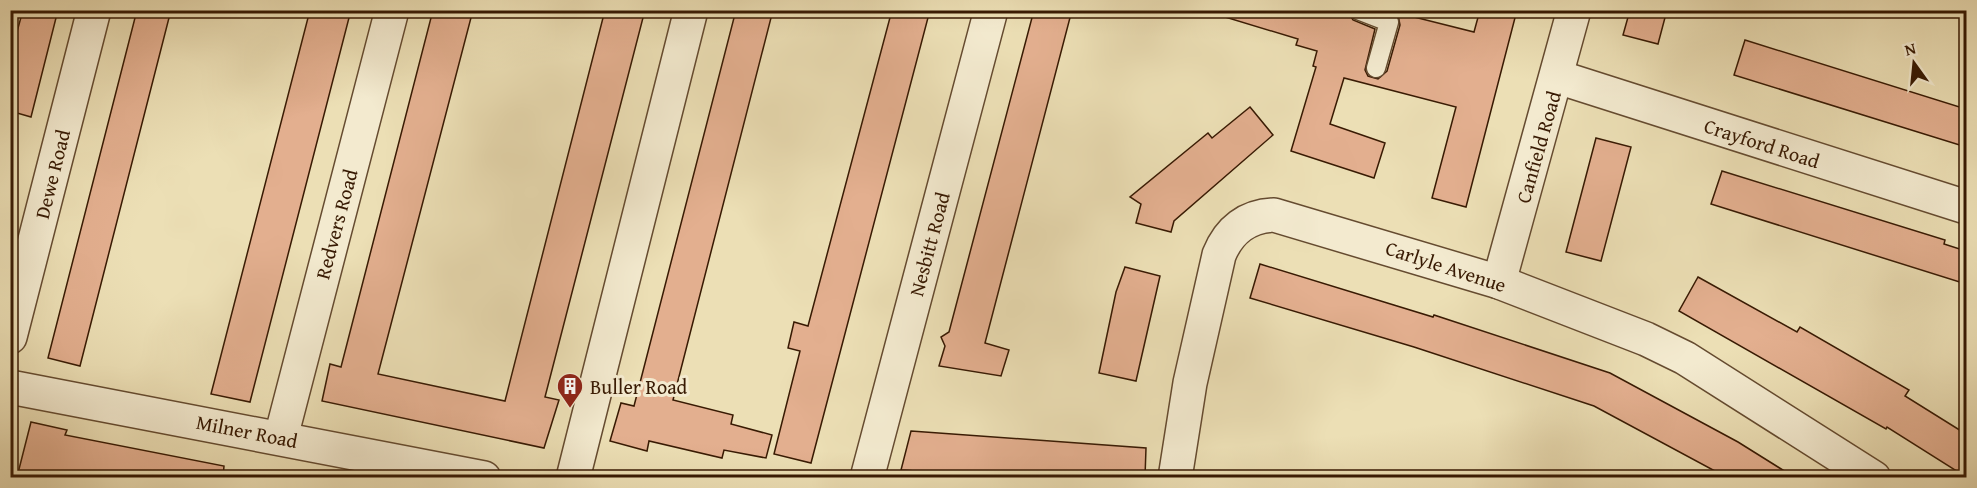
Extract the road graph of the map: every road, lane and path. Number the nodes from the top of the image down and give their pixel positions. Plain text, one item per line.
1 (94, 10) edge
2 (392, 10) edge
3 (691, 10) edge
4 (991, 10) edge
5 (1358, 10) edge
6 (1574, 10) edge
7 (1376, 68) dead end
8 (1558, 77) junction
9 (1966, 207) edge
10 (1499, 282) junction
11 (10, 337) edge
12 (10, 387) edge
13 (281, 437) junction
14 (484, 477) edge
15 (573, 477) edge
16 (867, 477) edge
17 (1175, 477) edge
18 (1874, 477) edge

1 - 11 street, Dewe Road
2 - 13 street, Redvers Road
3 - 15 street
4 - 16 street, Nesbitt Road
5 - 7 lane
6 - 8 street, Canfield Road
8 - 9 street, Crayford Road
8 - 10 street, Canfield Road
10 - 17 street, Carlyle Avenue
10 - 18 street, Carlyle Avenue
12 - 13 street, Milner Road
13 - 14 street, Milner Road

